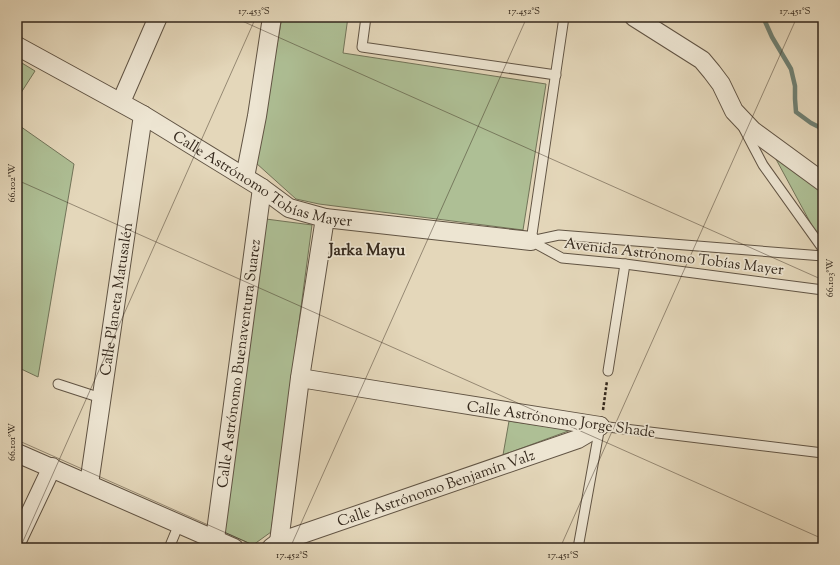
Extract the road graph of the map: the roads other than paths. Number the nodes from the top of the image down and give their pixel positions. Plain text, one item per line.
1 (158, 17) edge
2 (272, 17) edge
3 (366, 17) edge
4 (564, 17) edge
5 (634, 17) edge
6 (17, 46) edge
7 (556, 75) junction
8 (121, 102) junction
9 (734, 111) junction
10 (143, 114) junction
11 (245, 177) junction
12 (823, 182) edge
13 (262, 188) junction
14 (325, 218) junction
15 (531, 241) junction
16 (823, 249) edge
17 (823, 256) edge
18 (625, 264) junction
19 (823, 290) edge
20 (608, 371) road end
21 (300, 378) junction
22 (58, 384) dead end
23 (101, 398) junction
24 (600, 426) junction
25 (17, 453) edge
26 (823, 453) edge
27 (52, 468) junction
28 (89, 484) junction
29 (179, 524) junction
30 (215, 539) junction
31 (17, 541) edge
32 (275, 545) edge
33 (169, 548) edge
34 (234, 548) edge
35 (578, 548) edge

1 - 8 street
2 - 11 street
3 - 7 lane
4 - 7 lane
5 - 9 street
6 - 8 street, Calle Astrónomo Tobías Mayer
7 - 15 lane
8 - 10 street, Calle Astrónomo Tobías Mayer
9 - 12 street
9 - 16 lane
10 - 11 street, Calle Astrónomo Tobías Mayer
10 - 23 street, Calle Planeta Matusalén
11 - 13 street, Calle Astrónomo Tobías Mayer
13 - 14 street, Calle Astrónomo Tobías Mayer
13 - 30 street, Calle Astrónomo Buenaventura Suarez
14 - 15 street, Calle Astrónomo Tobías Mayer
14 - 21 street
15 - 17 lane, Avenida Astrónomo Tobías Mayer
15 - 18 lane, Avenida Astrónomo Tobías Mayer
18 - 19 lane, Avenida Astrónomo Tobías Mayer
18 - 20 lane
21 - 24 street, Calle Astrónomo Jorge Shade
21 - 32 street
22 - 23 lane
23 - 28 street, Calle Planeta Matusalén
24 - 26 lane, Calle Astrónomo Jorge Shade
24 - 32 street, Calle Astrónomo Benjamín Valz
24 - 35 lane
25 - 27 street
27 - 28 street
27 - 31 street
28 - 29 street
29 - 30 street
29 - 33 lane
30 - 34 street

